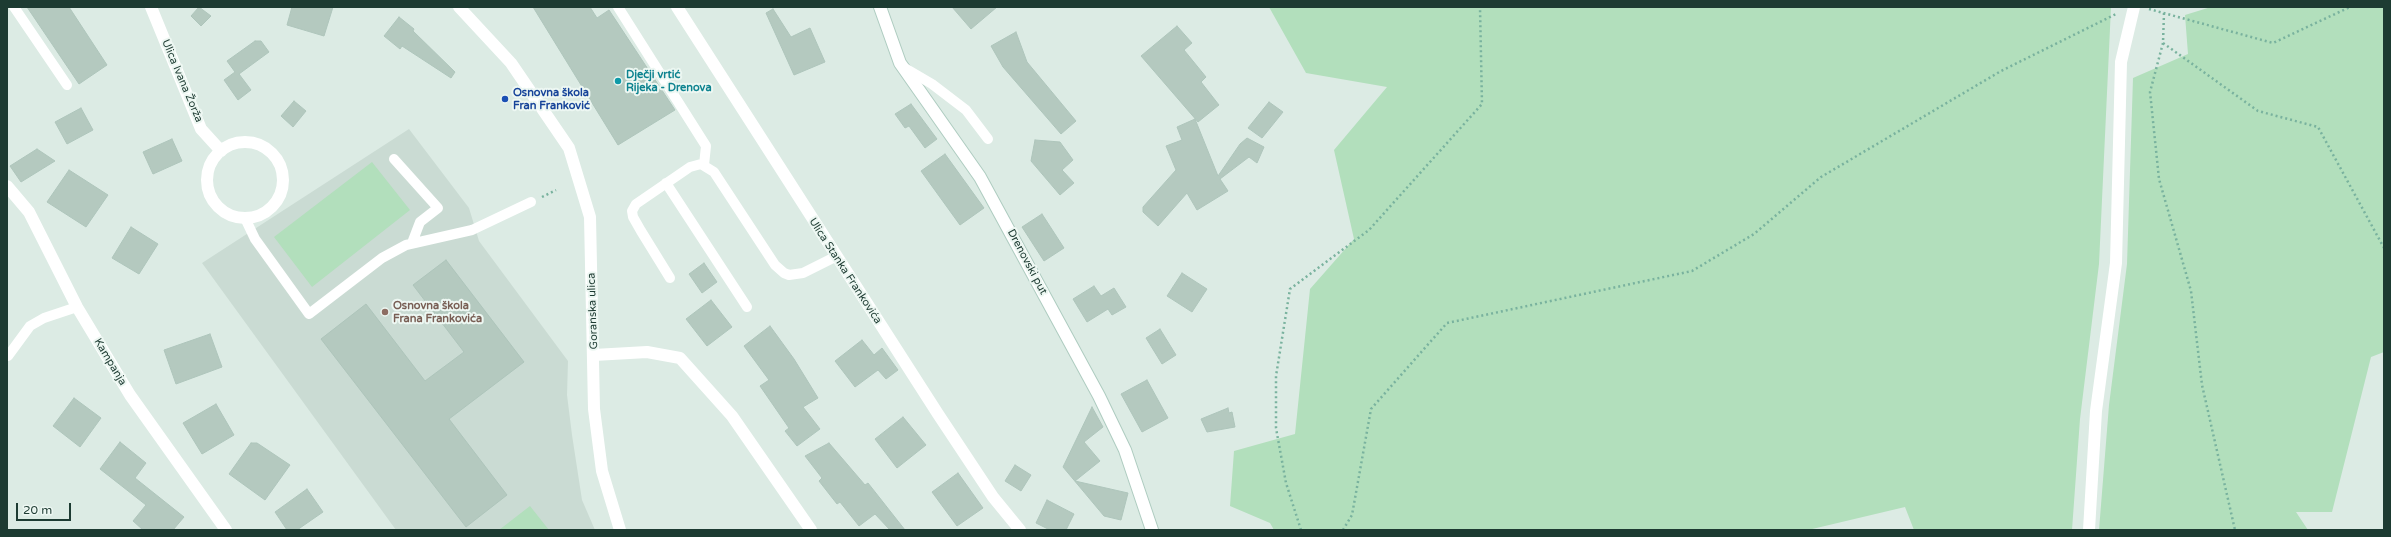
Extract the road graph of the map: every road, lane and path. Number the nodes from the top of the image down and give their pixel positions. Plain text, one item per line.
1 (14, 7) edge
2 (151, 7) edge
3 (459, 7) edge
4 (618, 7) edge
5 (677, 7) edge
6 (880, 7) edge
7 (1480, 7) edge
8 (2134, 7) edge
9 (2143, 7) edge
10 (2350, 7) edge
11 (2164, 13) junction
12 (2117, 14) dead end
13 (2163, 43) junction
14 (903, 67) junction
15 (67, 85) dead end
16 (988, 139) dead end
17 (221, 151) junction
18 (394, 159) dead end
19 (704, 165) junction
20 (666, 183) junction
21 (7, 186) edge
22 (531, 202) dead end
23 (245, 218) junction
24 (412, 243) junction
25 (2384, 248) edge
26 (835, 257) junction
27 (670, 278) dead end
28 (77, 307) junction
29 (747, 308) dead end
30 (594, 355) junction
31 (8, 356) edge
32 (226, 530) edge
33 (620, 530) edge
34 (811, 530) edge
35 (1020, 530) edge
36 (1152, 530) edge
37 (1301, 530) edge
38 (1343, 530) edge
39 (2088, 530) edge
40 (2236, 530) edge

1 - 15 lane
2 - 17 street, Ulica Ivana Žorža
3 - 30 street, Goranska ulica
4 - 19 lane
5 - 26 street, Ulica Stanka Frankovića
6 - 14 street, Drenovski put
7 - 37 path
8 - 39 street
9 - 11 path
10 - 11 path
11 - 13 path
12 - 38 path
13 - 25 path
13 - 40 path
14 - 16 lane
14 - 36 street, Drenovski put
17 - 23 street
17 - 23 street
18 - 24 lane
19 - 20 lane
19 - 26 lane
20 - 27 lane
20 - 29 lane
21 - 28 street, Kampanja
22 - 24 lane
23 - 24 lane
26 - 35 street, Ulica Stanka Frankovića
28 - 31 lane
28 - 32 street, Kampanja
30 - 33 street
30 - 34 street, Goranska ulica

